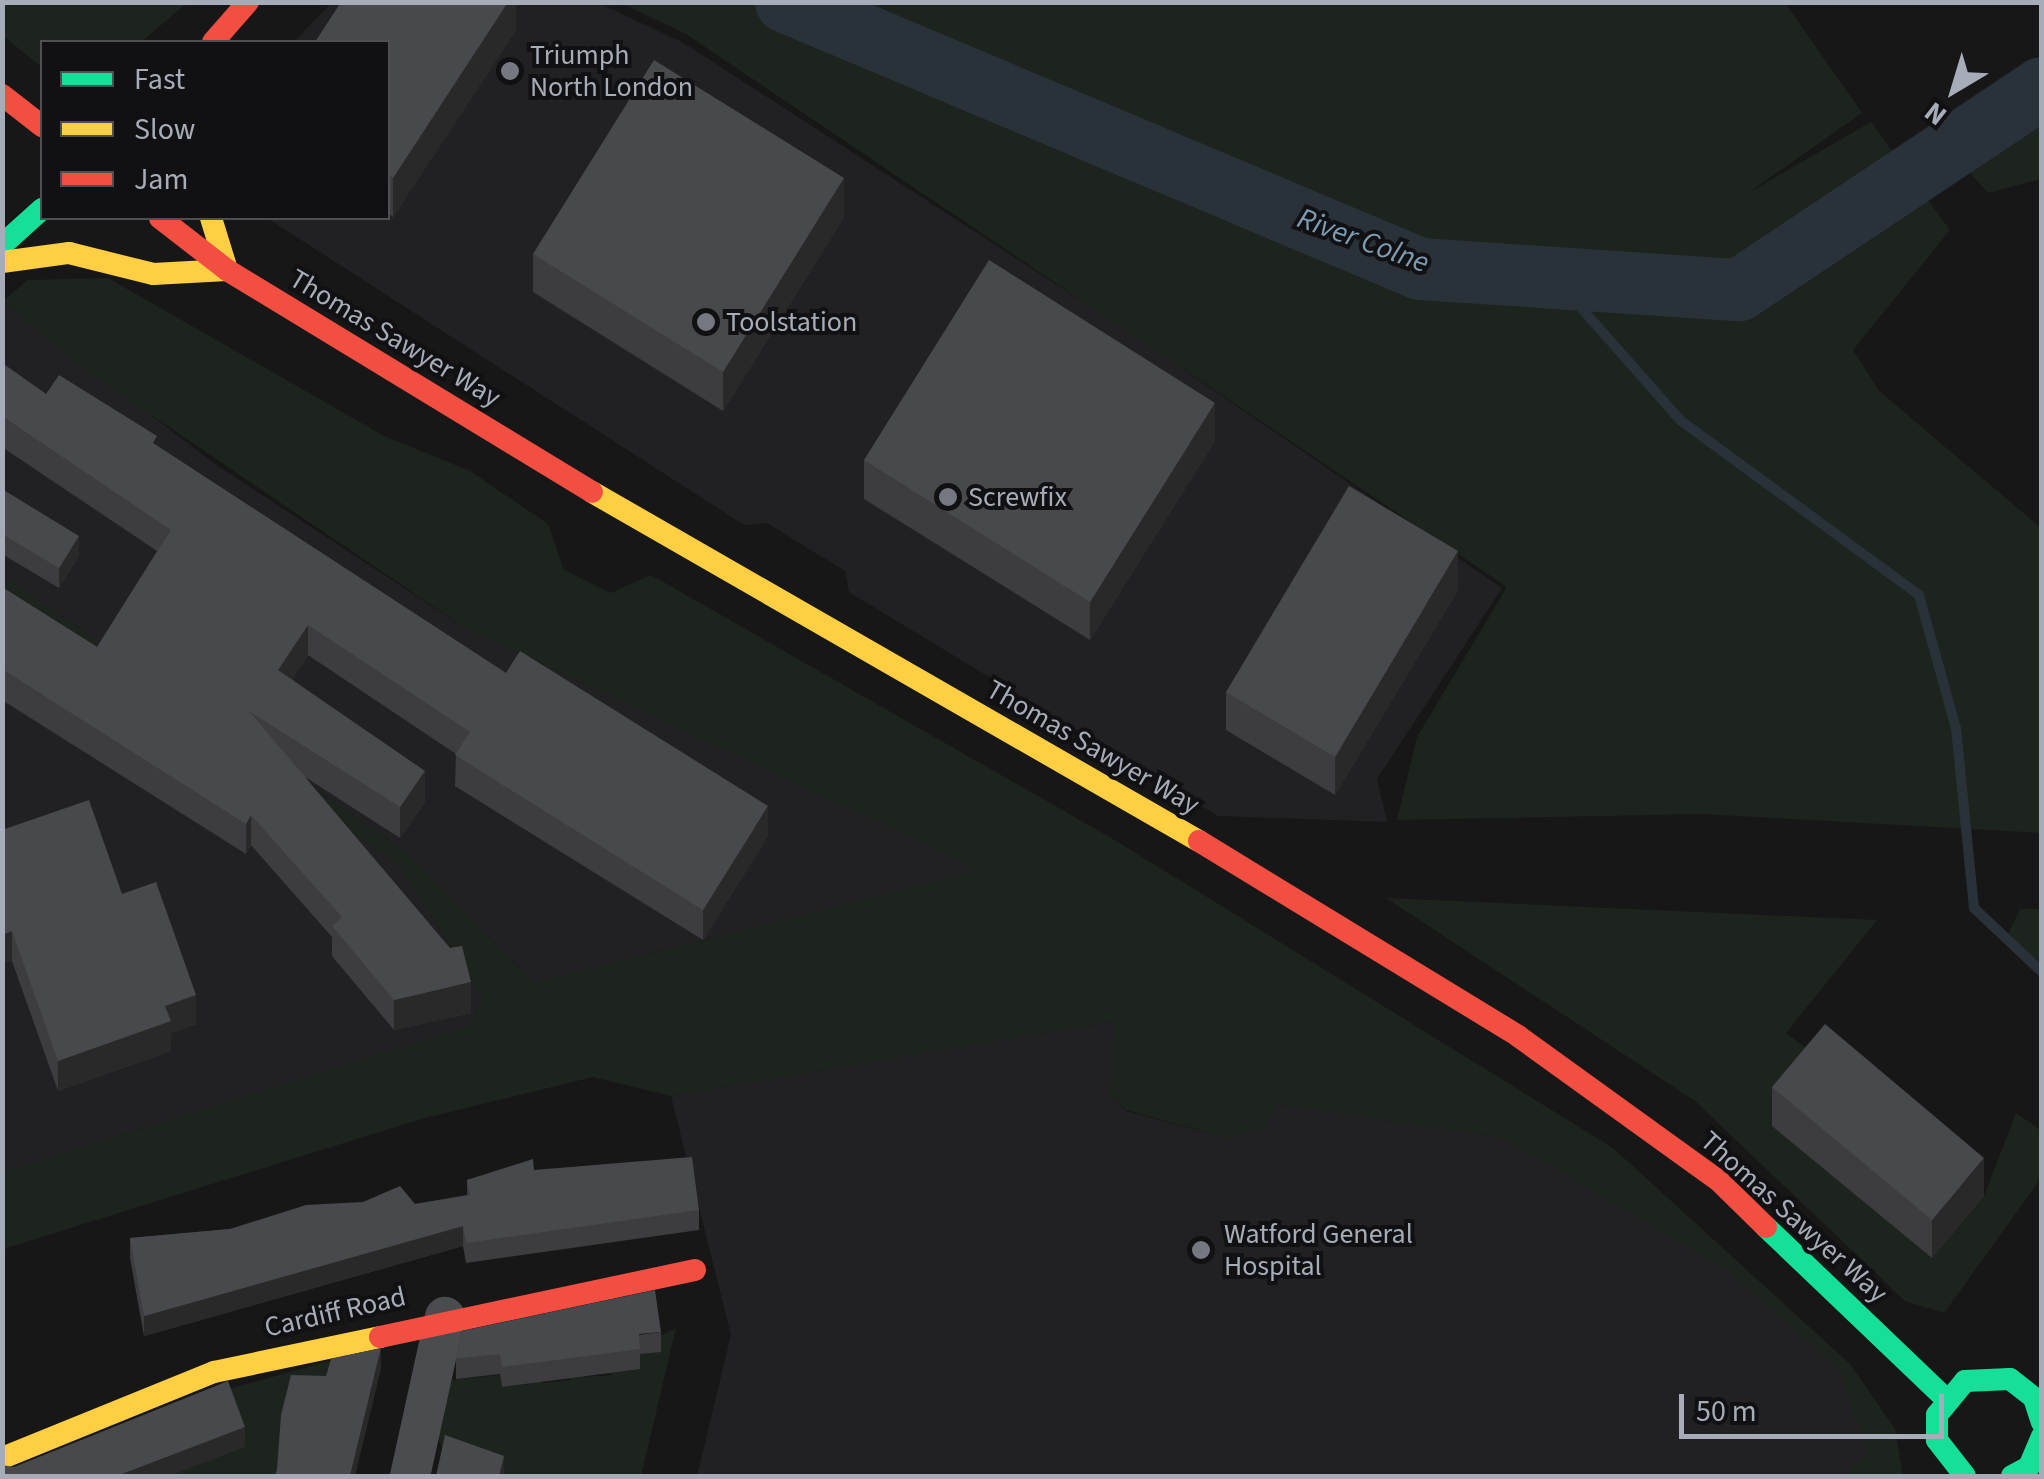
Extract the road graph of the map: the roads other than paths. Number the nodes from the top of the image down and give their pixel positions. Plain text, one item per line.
1 (248, 2) edge
2 (217, 40) edge
3 (2, 95) edge
4 (40, 124) edge
5 (40, 211) edge
6 (163, 220) edge
7 (212, 220) edge
8 (2, 245) edge
9 (2, 262) edge
10 (227, 270) junction
11 (695, 1270) dead end
12 (445, 1317) junction
13 (2037, 1396) edge
14 (1945, 1398) junction
15 (2042, 1437) edge
16 (2, 1458) edge
17 (2028, 1473) edge
18 (1957, 1474) edge
19 (410, 1476) edge

1 - 2 street
3 - 4 street
5 - 8 street
6 - 10 street, Thomas Sawyer Way
7 - 10 street
9 - 10 street
10 - 14 street, Thomas Sawyer Way
11 - 12 street, Cardiff Road
12 - 16 street, Cardiff Road
12 - 19 street
13 - 14 street
14 - 18 street
15 - 17 street

